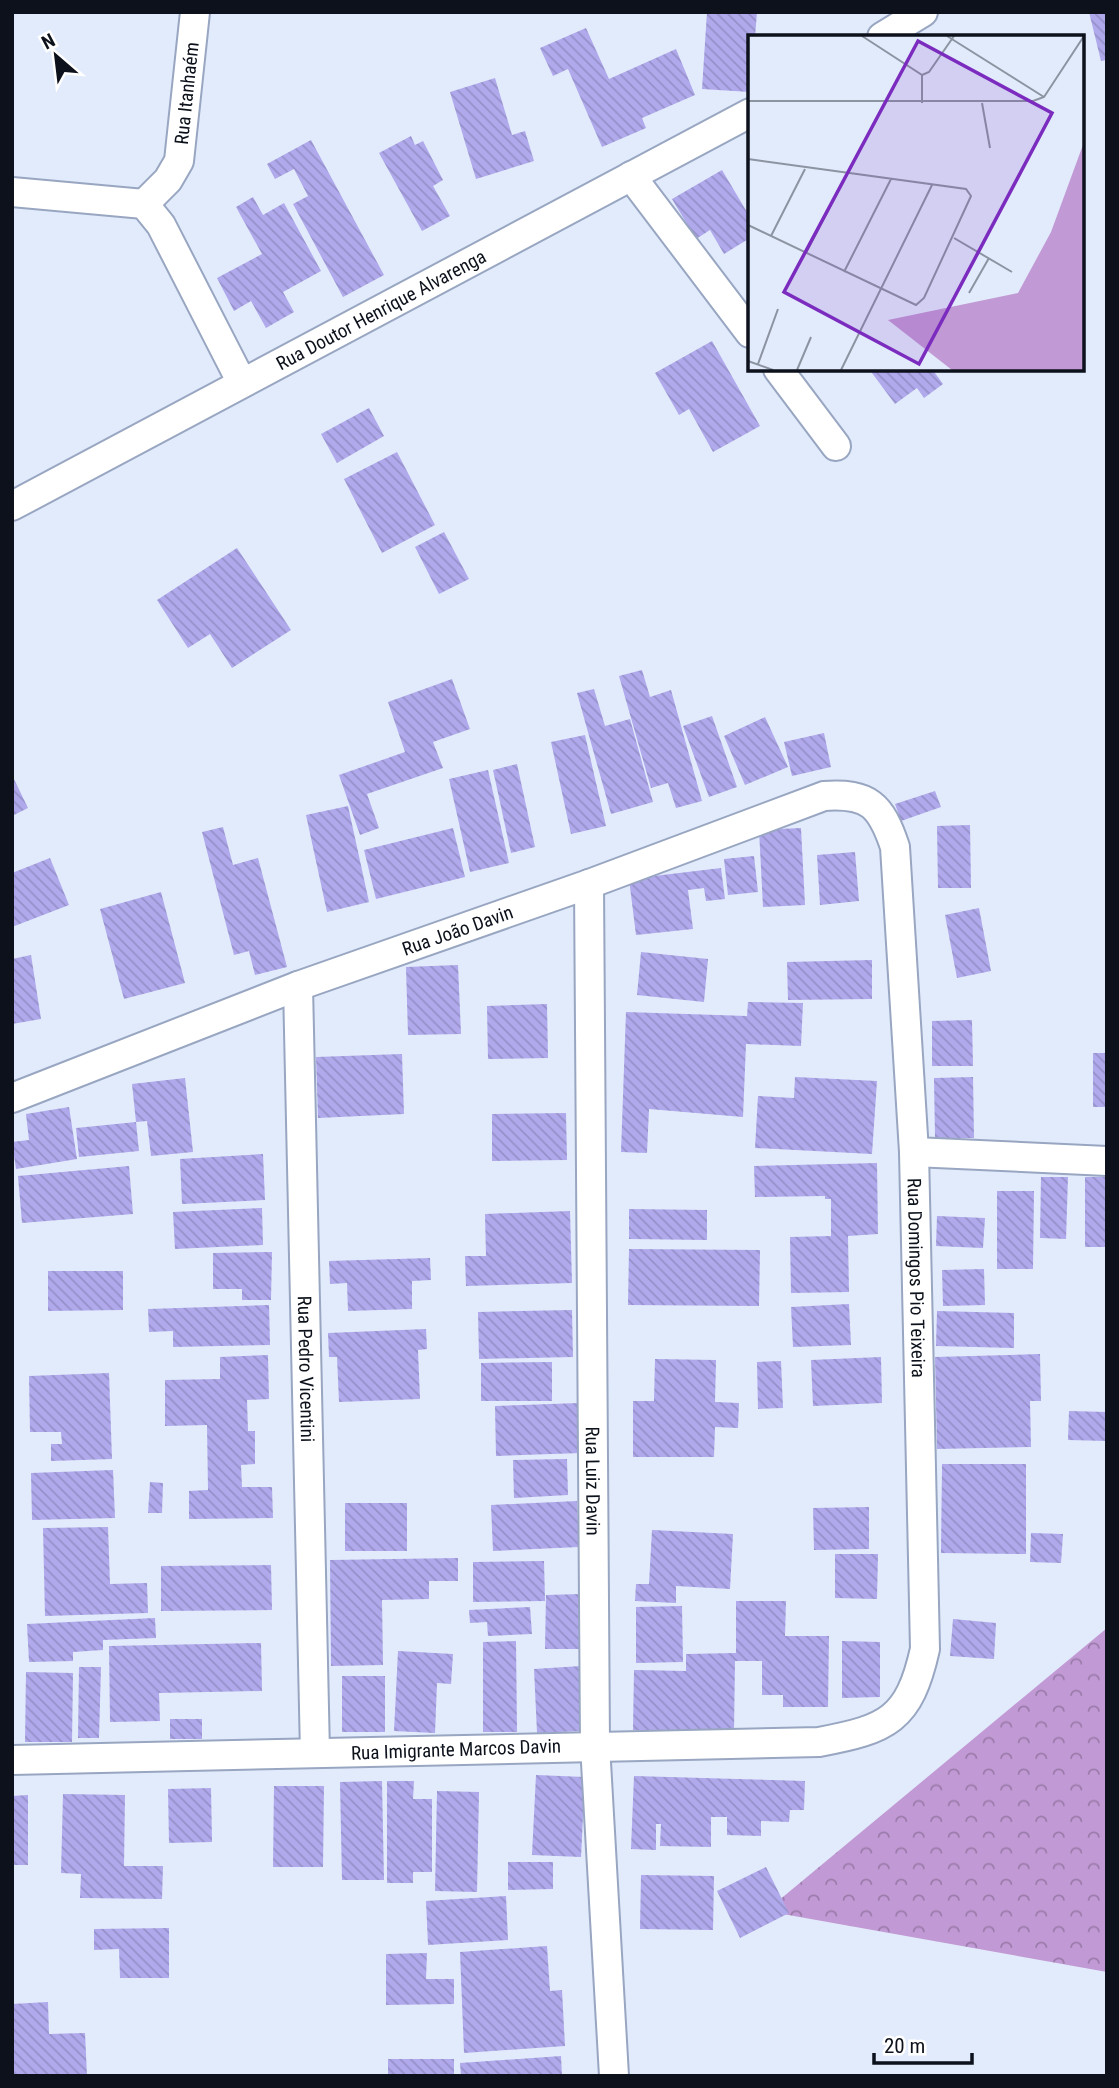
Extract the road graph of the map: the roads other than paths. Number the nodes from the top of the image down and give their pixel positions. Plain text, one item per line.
1 (195, 12) edge
2 (923, 12) edge
3 (885, 35) edge
4 (748, 114) edge
5 (631, 176) junction
6 (12, 192) edge
7 (144, 204) junction
8 (748, 330) edge
9 (780, 371) edge
10 (242, 383) junction
11 (836, 446) dead end
12 (12, 506) edge
13 (891, 834) joint
14 (589, 884) junction
15 (298, 986) junction
16 (12, 1098) edge
17 (914, 1152) junction
18 (1107, 1161) edge
19 (895, 1716) joint
20 (596, 1745) junction
21 (315, 1753) junction
22 (12, 1760) edge
23 (614, 2076) edge

1 - 7 street, Rua Itanhaém
2 - 3 street
4 - 5 street, Rua Doutor Henrique Alvarenga
5 - 8 street
5 - 10 street, Rua Doutor Henrique Alvarenga
6 - 7 street
7 - 10 street
9 - 11 street
10 - 12 street, Rua Doutor Henrique Alvarenga
13 - 14 street, Rua João Davin
13 - 17 street, Rua Domingos Pio Teixeira
14 - 15 street, Rua João Davin
14 - 20 street, Rua Luiz Davin
15 - 16 street, Rua João Davin
15 - 21 street, Rua Pedro Vicentini
17 - 18 street
17 - 19 street, Rua Domingos Pio Teixeira
19 - 20 street, Rua Imigrante Marcos Davin
20 - 21 street, Rua Imigrante Marcos Davin
20 - 23 street, Rua Luiz Davin
21 - 22 street, Rua Imigrante Marcos Davin

